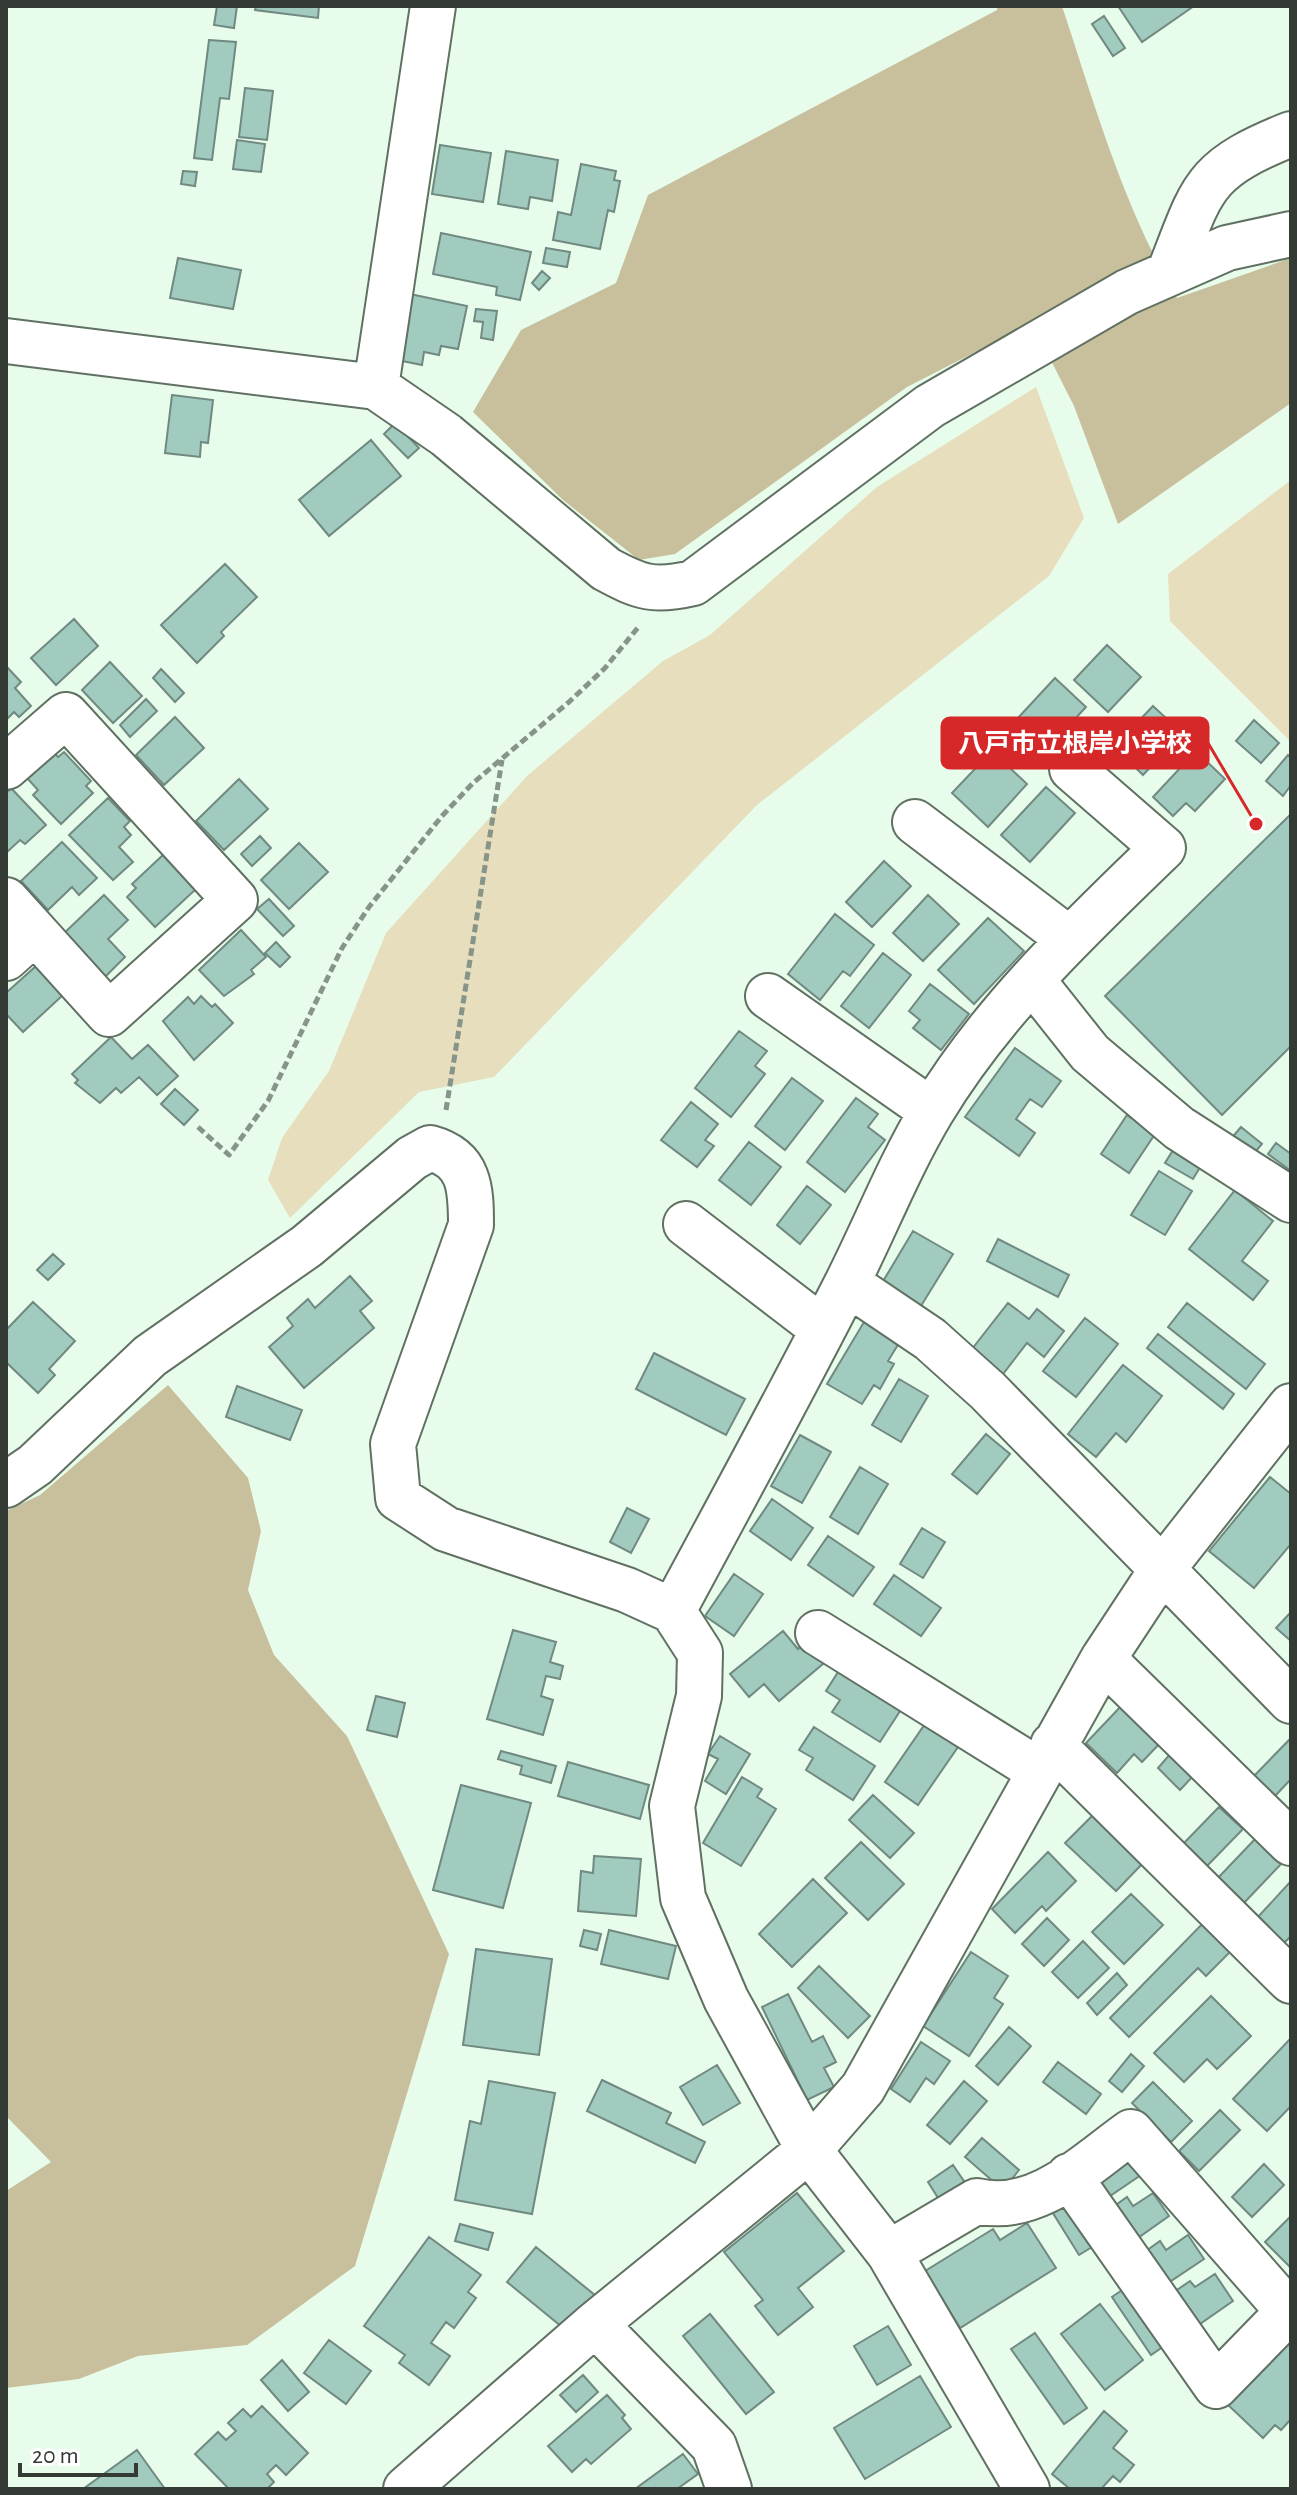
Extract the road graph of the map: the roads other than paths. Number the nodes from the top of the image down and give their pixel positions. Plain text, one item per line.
1 (433, 6) edge
2 (1291, 134) edge
3 (1291, 234) edge
4 (1169, 273) junction
5 (6, 341) edge
6 (376, 387) junction
7 (6, 767) edge
8 (1072, 769) dead end
9 (915, 822) dead end
10 (6, 900) edge
11 (1069, 939) junction
12 (20, 945) edge
13 (1032, 980) junction
14 (768, 996) dead end
15 (932, 1111) junction
16 (1291, 1200) edge
17 (686, 1224) dead end
18 (847, 1283) junction
19 (823, 1329) junction
20 (1291, 1406) edge
21 (6, 1485) edge
22 (1161, 1571) junction
23 (673, 1611) junction
24 (818, 1633) dead end
25 (1103, 1659) junction
26 (1291, 1701) edge
27 (1045, 1758) junction
28 (1291, 1843) edge
29 (1291, 1981) edge
30 (809, 2150) junction
31 (1069, 2176) junction
32 (889, 2253) junction
33 (1290, 2311) edge
34 (595, 2324) junction
35 (406, 2489) edge
36 (729, 2489) edge
37 (1027, 2489) edge

1 - 6 street
2 - 4 street
3 - 4 street
4 - 6 street
5 - 6 street
7 - 12 street
8 - 11 street
9 - 11 street
10 - 12 street
11 - 13 street
13 - 15 street
13 - 16 street
14 - 15 street
15 - 18 street
17 - 19 street
18 - 19 street
18 - 22 street
19 - 23 street
20 - 22 street
21 - 23 street
22 - 25 street
22 - 26 street
23 - 30 street
24 - 27 street
25 - 27 street
25 - 28 street
27 - 29 street
27 - 30 street
30 - 32 street
30 - 34 street
31 - 32 street
31 - 33 street
31 - 33 street
32 - 37 street
34 - 35 street
34 - 36 street

